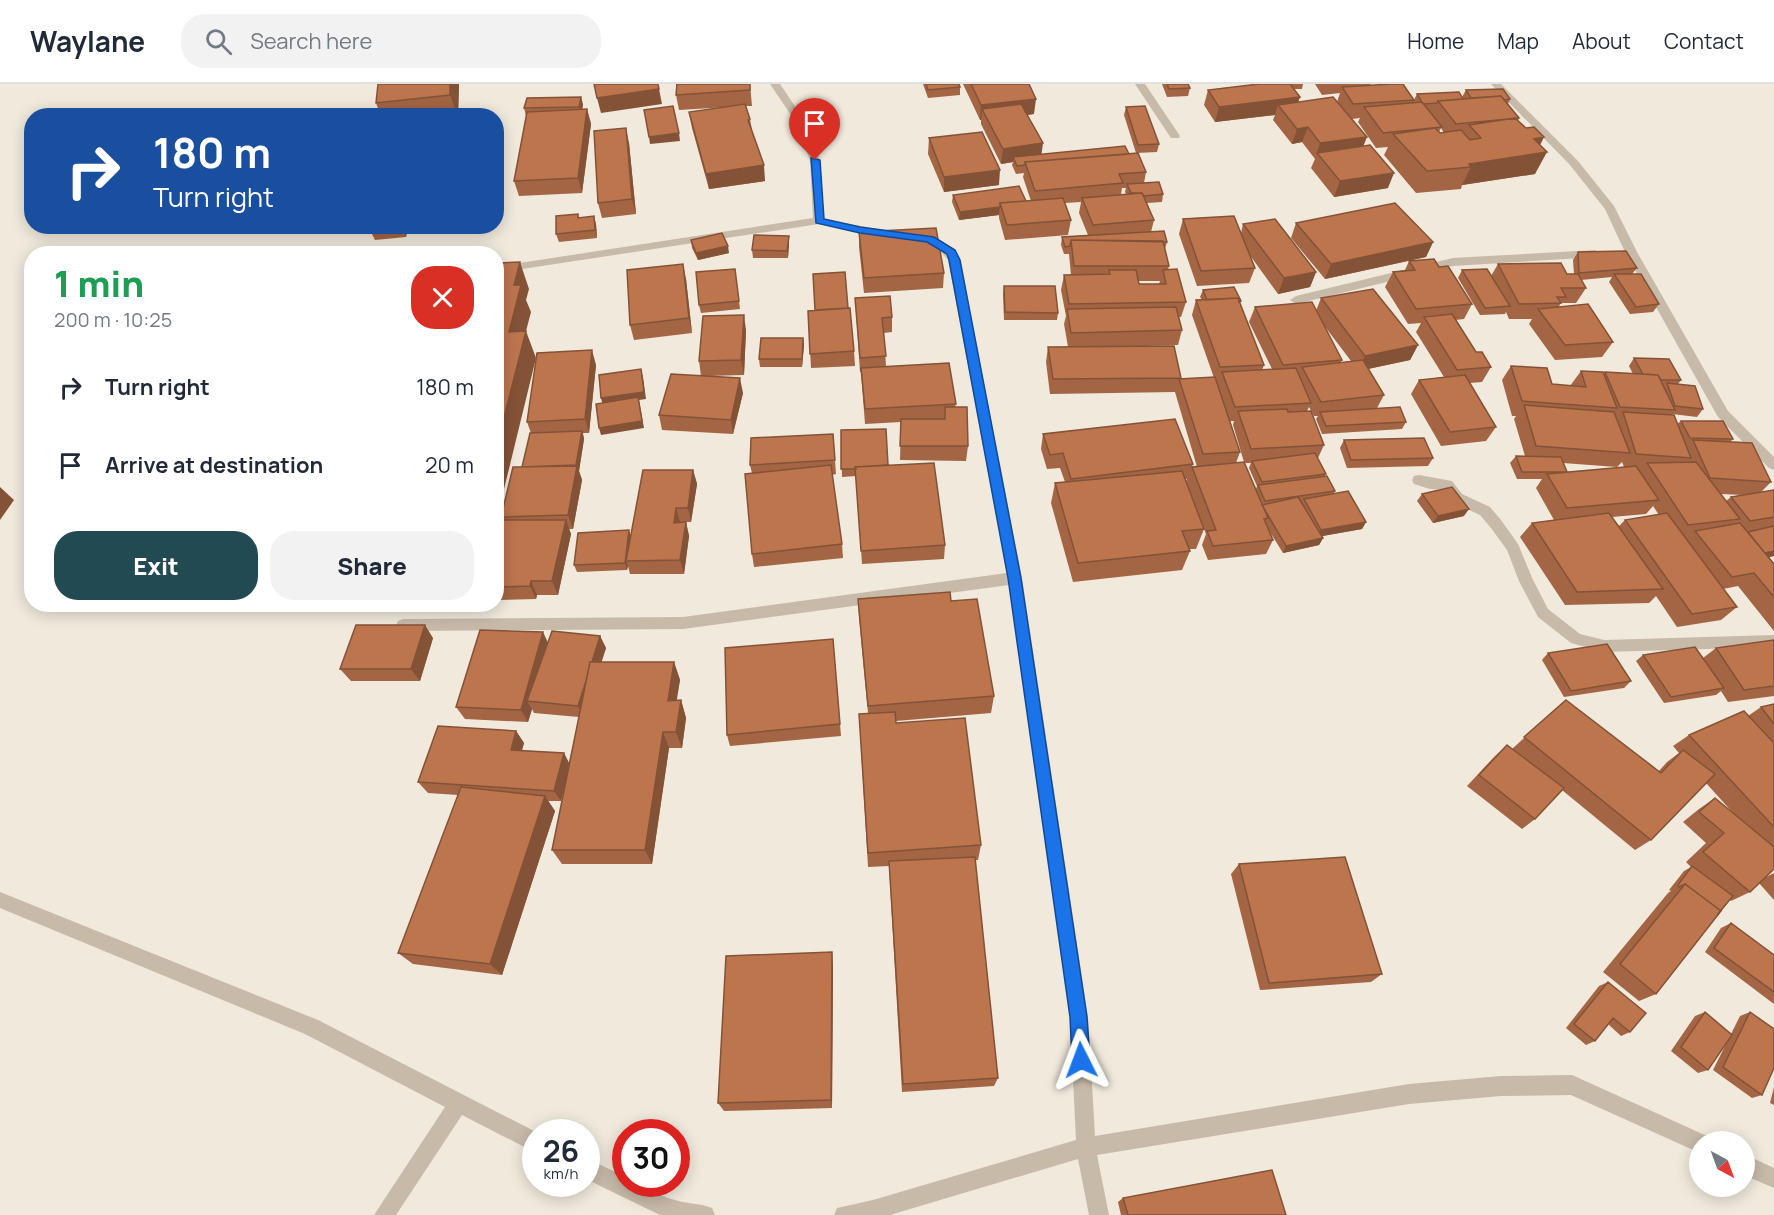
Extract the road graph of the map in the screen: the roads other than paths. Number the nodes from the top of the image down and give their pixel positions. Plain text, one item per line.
1 (776, 84) edge
2 (1140, 84) edge
3 (1496, 84) edge
4 (1175, 136) dead end
5 (819, 221) junction
6 (1619, 252) junction
7 (513, 268) edge
8 (1296, 300) dead end
9 (1774, 465) edge
10 (1419, 480) dead end
11 (1015, 578) junction
12 (388, 626) edge
13 (1774, 641) edge
14 (0, 900) edge
15 (458, 1105) junction
16 (522, 1136) edge
17 (1689, 1138) edge
18 (1086, 1147) junction
19 (1755, 1169) edge
20 (600, 1175) edge
21 (1774, 1178) edge
22 (384, 1215) edge
23 (705, 1215) edge
24 (844, 1215) edge
25 (1100, 1215) edge

1 - 5 street
2 - 4 street
3 - 6 street
5 - 7 street
5 - 11 street
6 - 8 street
6 - 9 street
10 - 13 street
11 - 12 street
11 - 18 street
14 - 15 street
15 - 16 street
15 - 22 street
17 - 18 street
18 - 24 street
18 - 25 street
19 - 21 street
20 - 23 street

